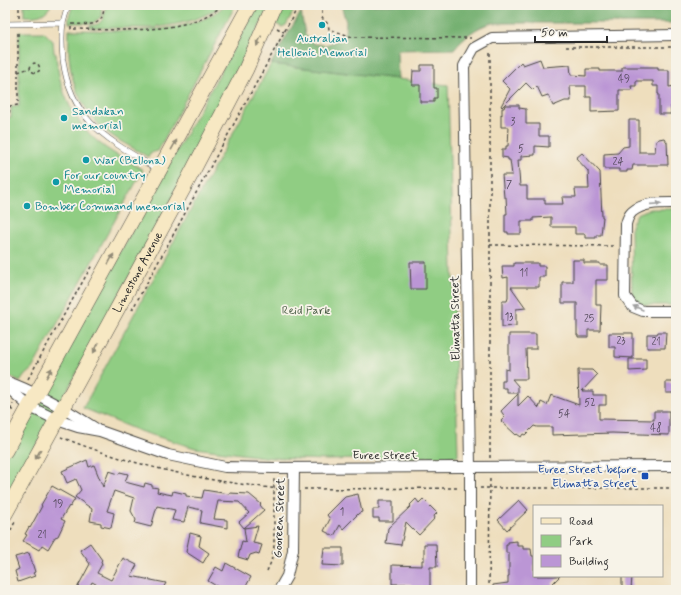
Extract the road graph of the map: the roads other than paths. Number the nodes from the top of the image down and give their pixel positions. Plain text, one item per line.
1 (68, 5) edge
2 (250, 5) edge
3 (274, 5) edge
4 (63, 23) junction
5 (5, 24) edge
6 (676, 35) edge
7 (160, 170) junction
8 (676, 204) edge
9 (676, 311) edge
10 (5, 381) edge
11 (5, 385) edge
12 (30, 406) junction
13 (57, 420) junction
14 (5, 451) edge
15 (676, 466) edge
16 (470, 467) junction
17 (294, 468) junction
18 (5, 514) edge
19 (279, 590) edge
20 (470, 590) edge

1 - 4 lane
7 -> 2 main road
3 -> 13 main road, Limestone Avenue
4 - 5 lane
4 - 7 lane
6 - 16 street, Elimatta Street
12 -> 7 main road
9 -> 8 street
10 - 12 street
11 - 12 street
12 - 13 street, Euree Street
12 - 13 street, Euree Street
12 - 14 main road
13 - 17 street, Euree Street
13 -> 18 main road, Limestone Avenue
15 - 16 street, Euree Street
16 - 17 street, Euree Street
16 - 20 street, Elimatta Street
17 - 19 street, Gooreen Street

